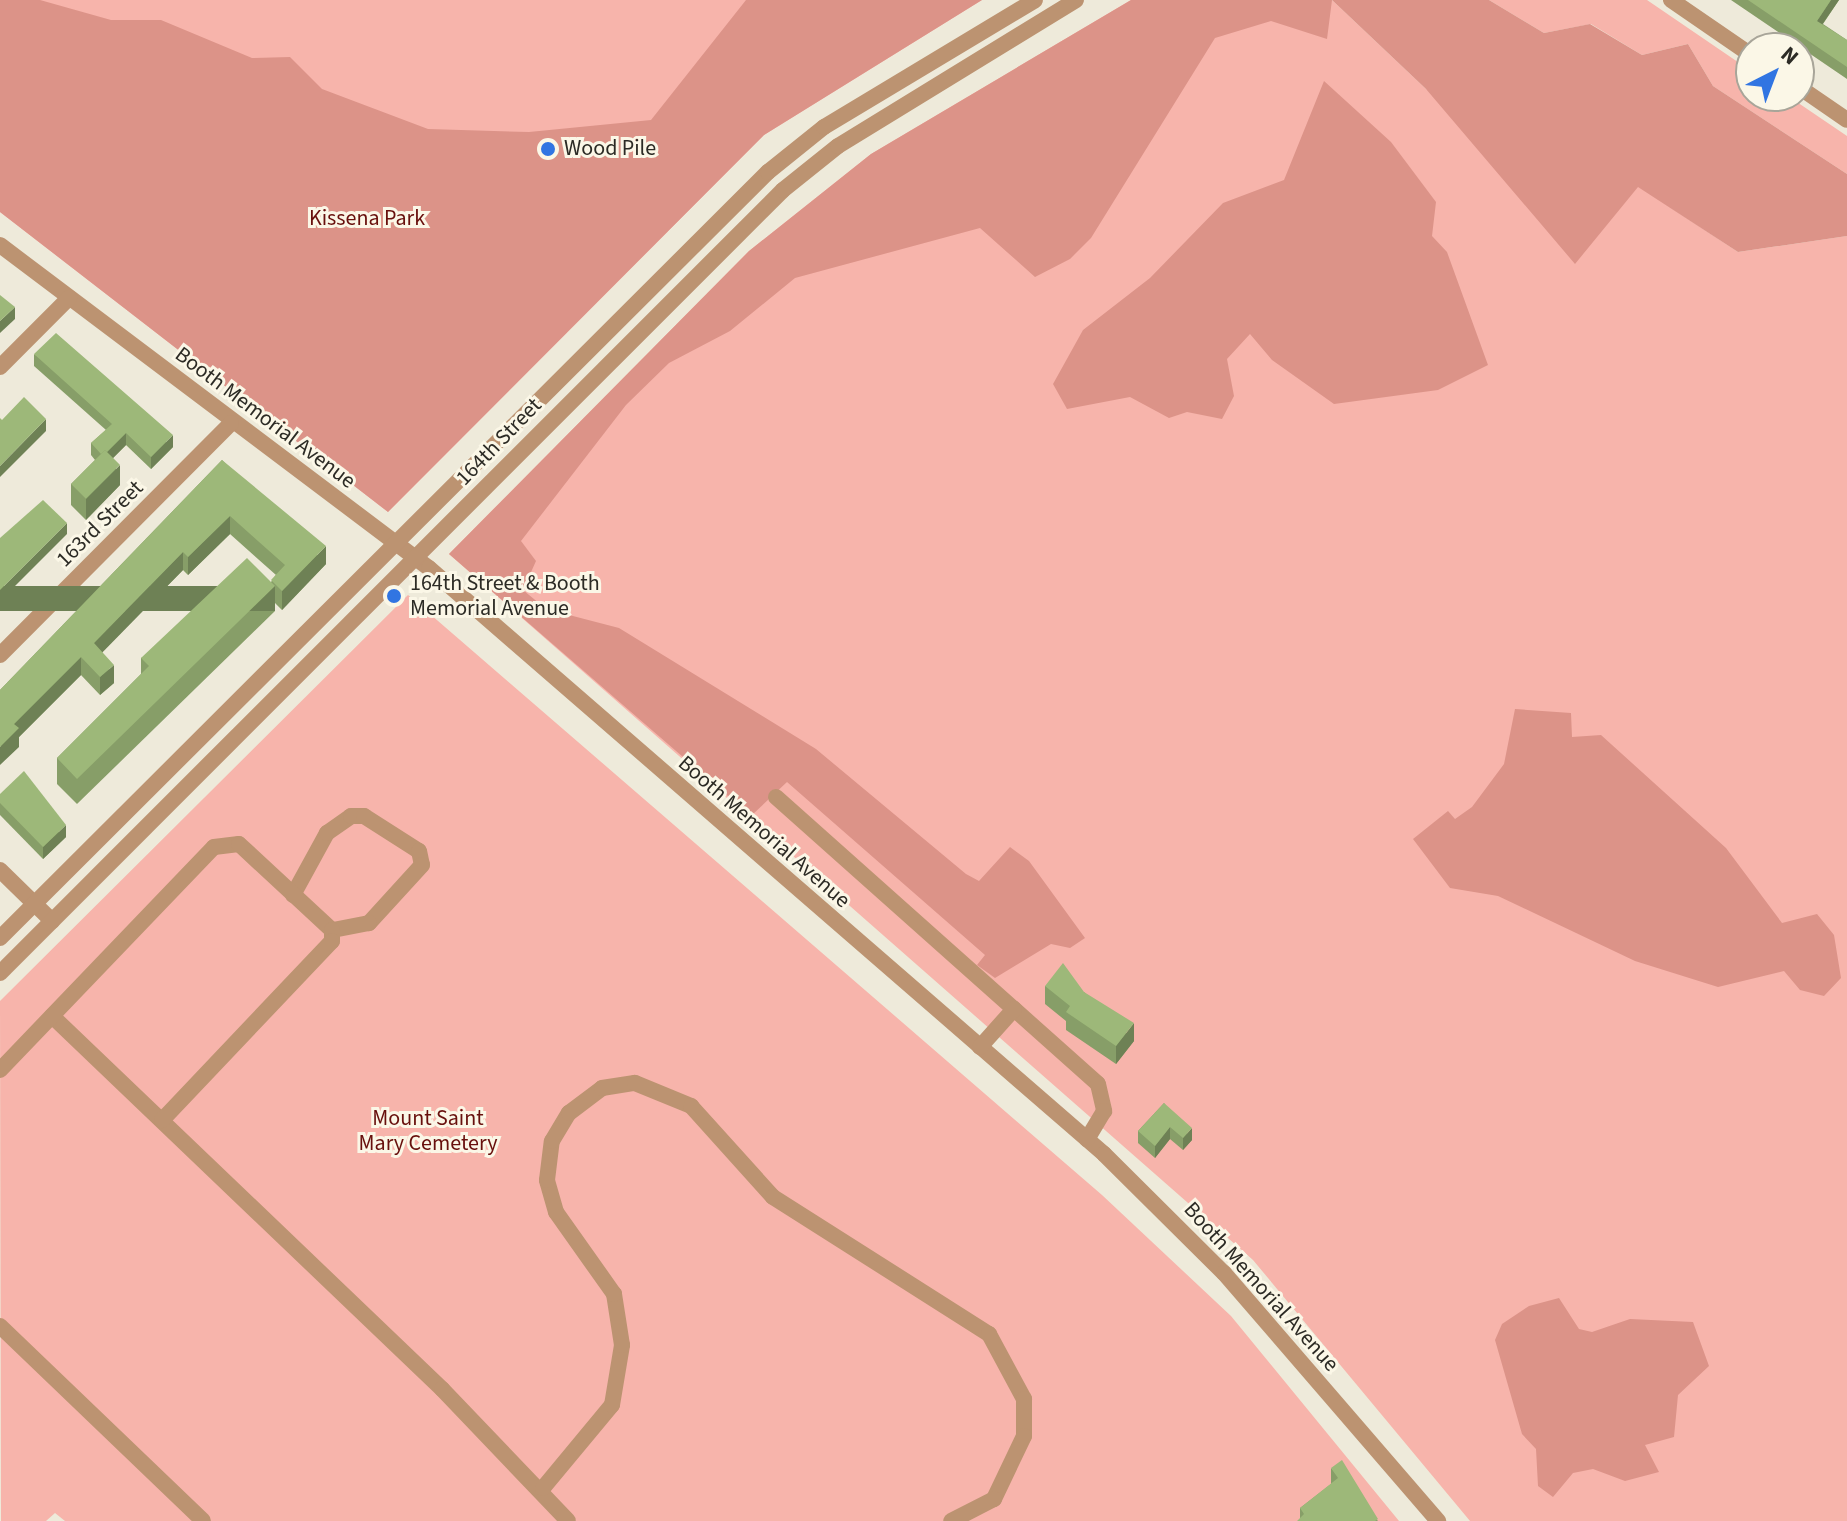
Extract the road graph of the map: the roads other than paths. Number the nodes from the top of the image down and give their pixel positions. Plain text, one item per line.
1 (1035, 0) edge
2 (1076, 0) edge
3 (1671, 0) edge
4 (1735, 44) edge
5 (1815, 98) edge
6 (1847, 120) edge
7 (0, 245) edge
8 (69, 298) junction
9 (0, 367) edge
10 (231, 423) junction
11 (394, 541) junction
12 (416, 558) junction
13 (0, 655) edge
14 (776, 797) dead end
15 (0, 870) edge
16 (293, 895) junction
17 (34, 904) junction
18 (52, 921) junction
19 (332, 930) junction
20 (0, 938) edge
21 (0, 973) edge
22 (1014, 1009) junction
23 (52, 1016) junction
24 (980, 1047) junction
25 (0, 1070) edge
26 (162, 1120) junction
27 (1087, 1139) junction
28 (0, 1326) edge
29 (543, 1488) junction
30 (203, 1521) edge
31 (568, 1521) edge
32 (951, 1521) edge
33 (1438, 1521) edge

1 - 11 street, 164th Street
2 - 12 street, 164th Street
3 - 4 street
5 - 6 street
7 - 8 street, Booth Memorial Avenue
8 - 9 street
8 - 10 street, Booth Memorial Avenue
10 - 11 street, Booth Memorial Avenue
10 - 13 street, 163rd Street
11 - 12 street, Booth Memorial Avenue
11 - 17 street, 164th Street
12 - 18 street, 164th Street
12 - 24 street, Booth Memorial Avenue
14 - 22 street
15 - 17 street
16 - 19 street
16 - 19 street
16 - 23 street
17 - 18 street
17 - 20 street, 164th Street
18 - 21 street, 164th Street
19 - 26 street
22 - 24 street
22 - 27 street
23 - 25 street
23 - 26 street
24 - 27 street, Booth Memorial Avenue
26 - 29 street
27 - 33 street, Booth Memorial Avenue
28 - 30 street
29 - 31 street
29 - 32 street

